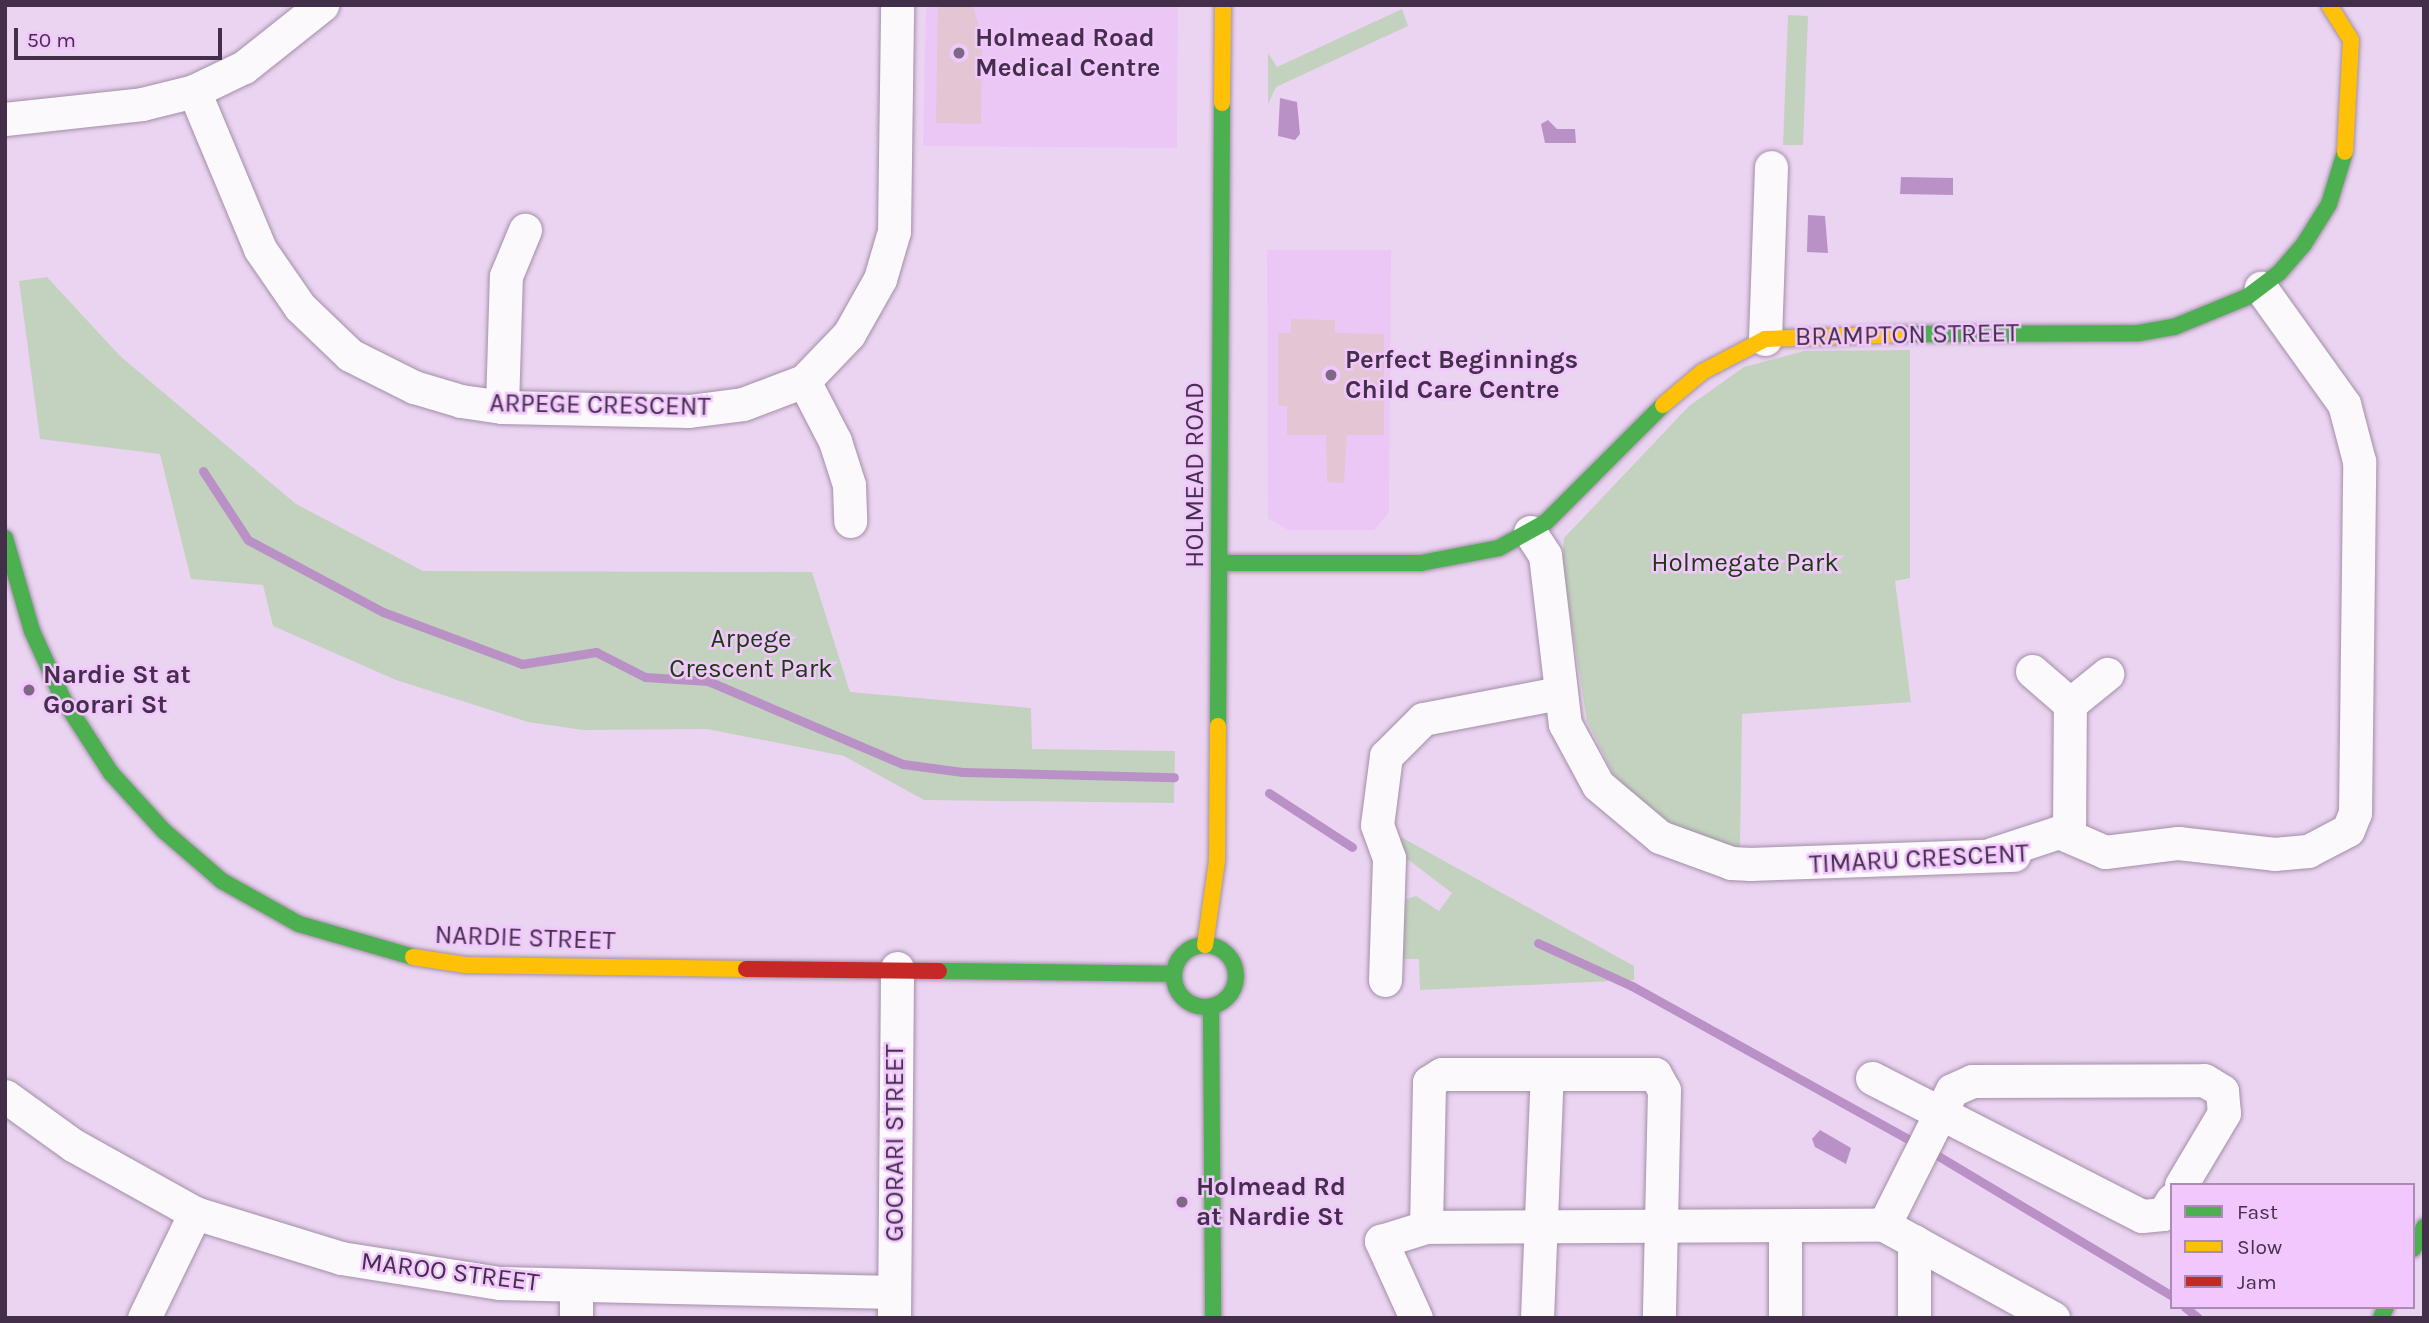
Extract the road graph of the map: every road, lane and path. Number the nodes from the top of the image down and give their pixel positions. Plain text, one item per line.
1 (322, 5) edge
2 (897, 5) edge
3 (1223, 5) edge
4 (2329, 5) edge
5 (2348, 5) edge
6 (2351, 40) junction
7 (194, 91) junction
8 (5, 119) edge
9 (1771, 167) dead end
10 (525, 230) dead end
11 (2261, 288) junction
12 (1765, 339) junction
13 (804, 381) junction
14 (502, 407) junction
15 (850, 521) dead end
16 (1525, 536) junction
17 (5, 538) edge
18 (1219, 563) junction
19 (2032, 671) dead end
20 (2107, 674) dead end
21 (1559, 693) junction
22 (2070, 704) junction
23 (2070, 835) junction
24 (1205, 945) junction
25 (897, 968) junction
26 (1174, 974) junction
27 (1385, 980) dead end
28 (1211, 1007) junction
29 (1547, 1074) junction
30 (1872, 1079) dead end
31 (5, 1096) edge
32 (1929, 1137) junction
33 (2182, 1183) edge
34 (2170, 1203) edge
35 (195, 1213) junction
36 (1884, 1225) junction
37 (1541, 1226) junction
38 (1785, 1226) junction
39 (1426, 1227) junction
40 (1662, 1227) junction
41 (2424, 1227) edge
42 (1914, 1241) junction
43 (2415, 1245) edge
44 (576, 1302) edge
45 (894, 1305) edge
46 (144, 1318) edge
47 (1213, 1318) edge
48 (1416, 1318) edge
49 (1537, 1318) edge
50 (1659, 1318) edge
51 (1785, 1318) edge
52 (1914, 1318) edge
53 (2053, 1318) edge

1 - 7 street
2 - 13 street, ARPEGE CRESCENT
3 - 18 main road, HOLMEAD ROAD
4 - 6 main road
5 - 6 street, BRAMPTON STREET
6 - 11 main road, BRAMPTON STREET
7 - 8 street
7 - 14 street, ARPEGE CRESCENT
9 - 12 street
10 - 14 street
11 - 12 main road, BRAMPTON STREET
11 - 23 street, TIMARU CRESCENT
12 - 16 main road, BRAMPTON STREET
13 - 14 street, ARPEGE CRESCENT
13 - 15 street
16 - 18 main road, BRAMPTON STREET
16 - 21 street, TIMARU CRESCENT
17 - 25 main road, NARDIE STREET
18 - 24 main road, HOLMEAD ROAD
19 - 22 street
20 - 22 street
21 - 23 street, TIMARU CRESCENT
21 - 27 street
22 - 23 street
24 - 26 main road
24 - 28 main road
25 - 26 main road, NARDIE STREET
25 - 45 street, GOORARI STREET
26 - 28 main road
28 - 47 main road
29 - 37 street
29 - 39 street
29 - 40 street
30 - 32 street
31 - 35 street, MAROO STREET
32 - 33 street
32 - 34 street
32 - 36 street
35 - 44 street, MAROO STREET
35 - 46 street
36 - 38 street
36 - 42 street
37 - 39 street
37 - 40 street
37 - 49 street
38 - 40 street
38 - 51 street
39 - 48 street
40 - 50 street
41 - 43 main road
42 - 52 street
42 - 53 street
44 - 45 street, MAROO STREET

